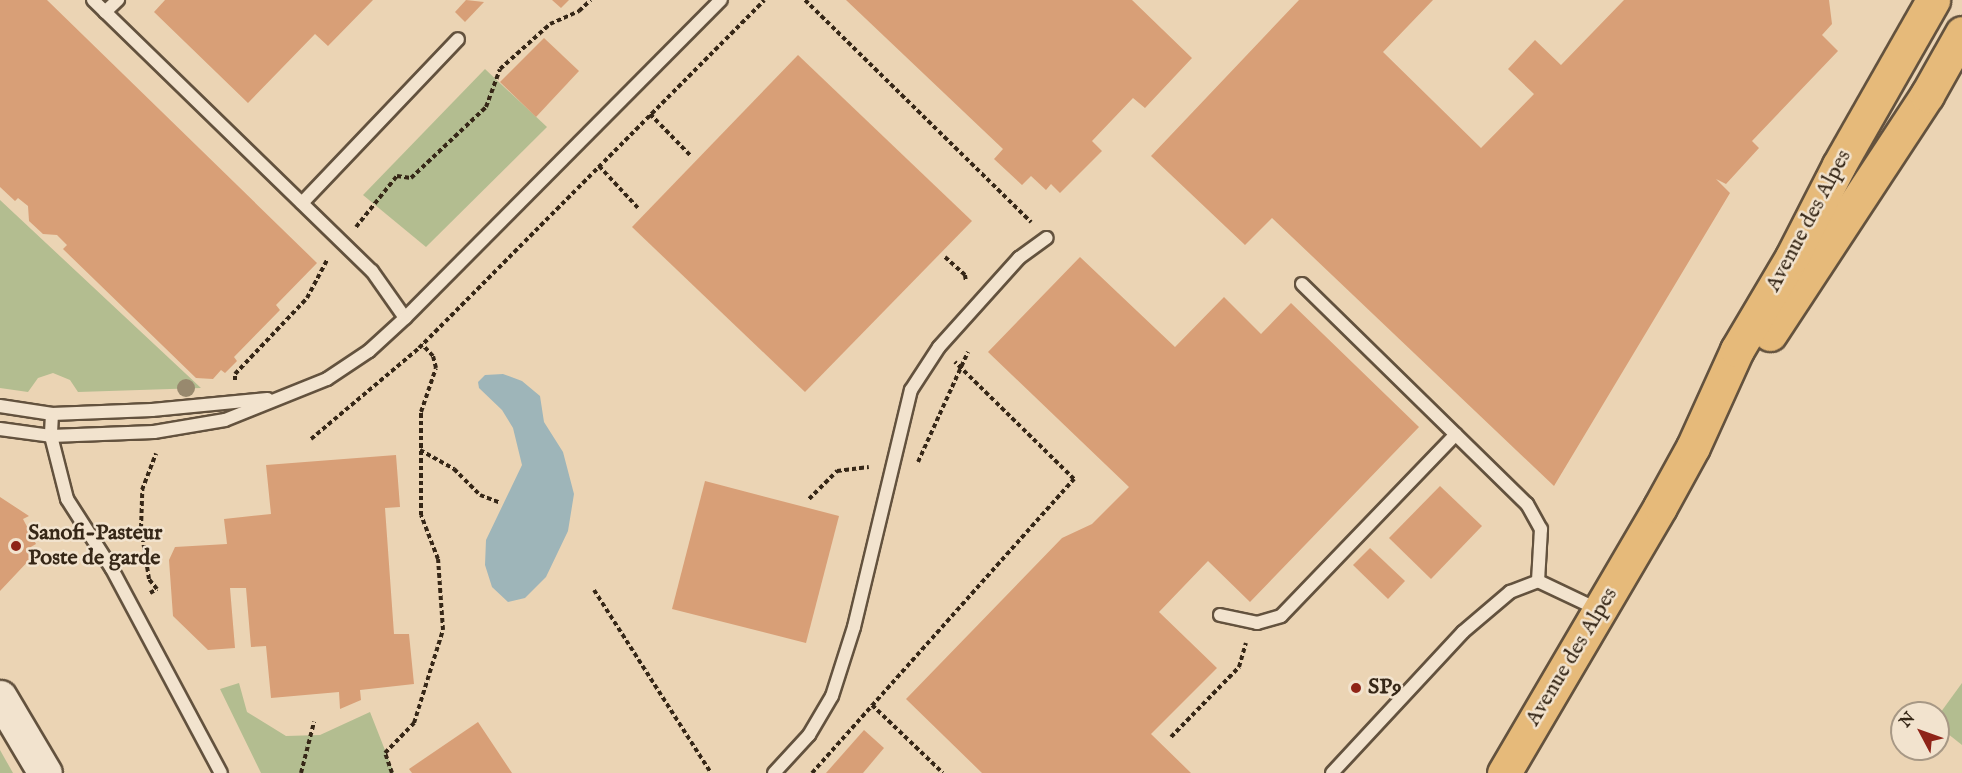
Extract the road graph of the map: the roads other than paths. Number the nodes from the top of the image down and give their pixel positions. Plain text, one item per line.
1 (93, 0) edge
2 (118, 0) edge
3 (721, 0) edge
4 (1933, 0) edge
5 (1962, 6) edge
6 (105, 12) junction
7 (1962, 33) edge
8 (458, 39) dead end
9 (1927, 94) junction
10 (302, 203) junction
11 (1047, 238) road end
12 (1302, 284) dead end
13 (405, 318) junction
14 (283, 398) junction
15 (0, 406) edge
16 (52, 414) junction
17 (0, 429) edge
18 (1456, 434) junction
19 (51, 436) junction
20 (1693, 447) junction
21 (1538, 581) junction
22 (1600, 610) junction
23 (1220, 615) dead end
24 (0, 697) edge
25 (45, 773) edge
26 (221, 773) edge
27 (774, 773) edge
28 (1332, 773) edge
29 (1504, 773) edge

1 - 6 lane
2 - 6 lane
3 - 13 lane
4 - 20 main road, Avenue des Alpes
5 - 9 main road, Avenue des Alpes
6 - 10 lane
7 - 9 main road, Avenue des Alpes
8 - 10 lane
9 - 20 main road, Avenue des Alpes
10 - 13 lane
11 - 27 lane
12 - 18 lane
13 - 14 lane
14 - 16 lane
14 - 19 lane
15 - 16 lane
16 - 19 lane
17 - 19 lane
18 - 21 lane
18 - 23 lane
19 - 26 lane
20 - 22 main road, Avenue des Alpes
21 - 22 lane
21 - 28 lane
22 - 29 main road, Avenue des Alpes
24 - 25 main road

